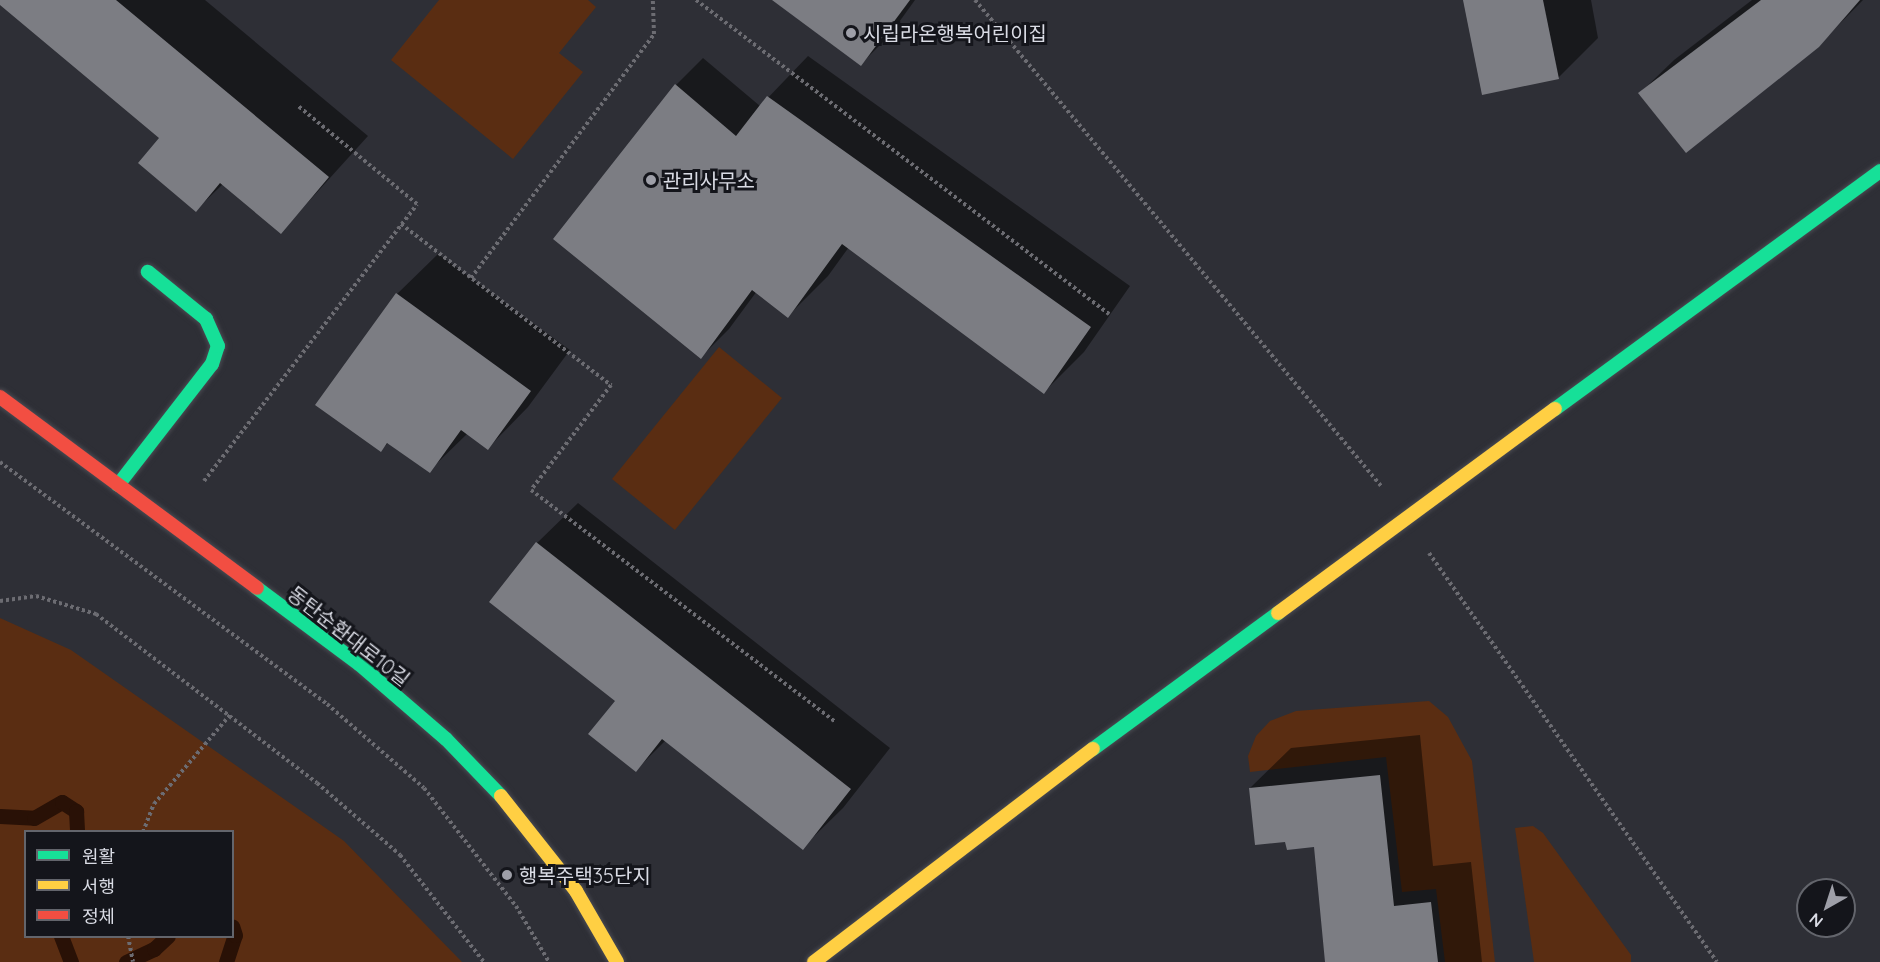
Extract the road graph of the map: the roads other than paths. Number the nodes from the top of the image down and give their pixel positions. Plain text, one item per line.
1 (1880, 171) edge
2 (148, 272) dead end
3 (0, 397) edge
4 (118, 485) junction
5 (617, 962) edge
6 (814, 962) edge

1 - 6 street
2 - 4 street
3 - 4 street, 동탄순환대로10길
4 - 5 street, 동탄순환대로10길

